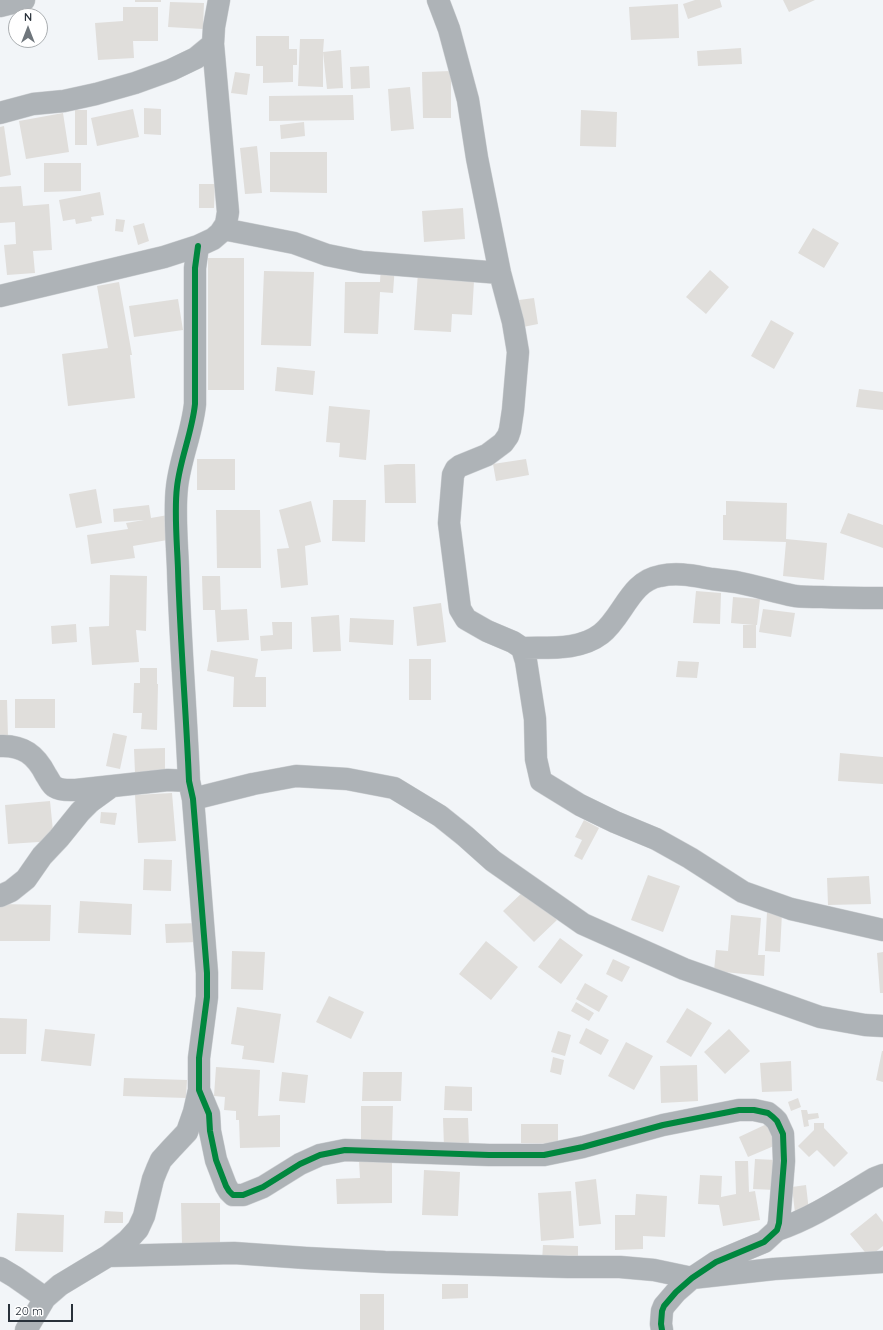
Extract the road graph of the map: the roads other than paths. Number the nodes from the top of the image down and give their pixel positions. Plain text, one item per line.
1 (24, 0) edge
2 (219, 0) edge
3 (438, 0) edge
4 (0, 6) edge
5 (213, 44) junction
6 (0, 114) edge
7 (223, 229) junction
8 (198, 246) junction
9 (500, 273) junction
10 (0, 296) edge
11 (883, 598) edge
12 (522, 648) junction
13 (0, 746) edge
14 (113, 786) junction
15 (191, 790) junction
16 (0, 896) edge
17 (883, 930) edge
18 (883, 1026) edge
19 (199, 1090) junction
20 (883, 1175) edge
21 (777, 1230) junction
22 (108, 1256) junction
23 (883, 1262) edge
24 (0, 1268) edge
25 (692, 1278) junction
26 (45, 1298) junction
27 (26, 1330) edge
28 (662, 1330) edge

1 - 4 street
2 - 5 street
3 - 9 street
5 - 6 street
5 - 7 street
7 - 8 street
7 - 9 street
8 - 10 street
8 - 15 street
9 - 12 street
11 - 12 street
12 - 17 street
13 - 14 street
14 - 15 street
14 - 16 street
15 - 18 street
15 - 19 street
19 - 21 street
19 - 22 street
20 - 21 street
21 - 25 street
22 - 25 street
22 - 26 street
23 - 25 street
24 - 26 street
25 - 28 street
26 - 27 street

